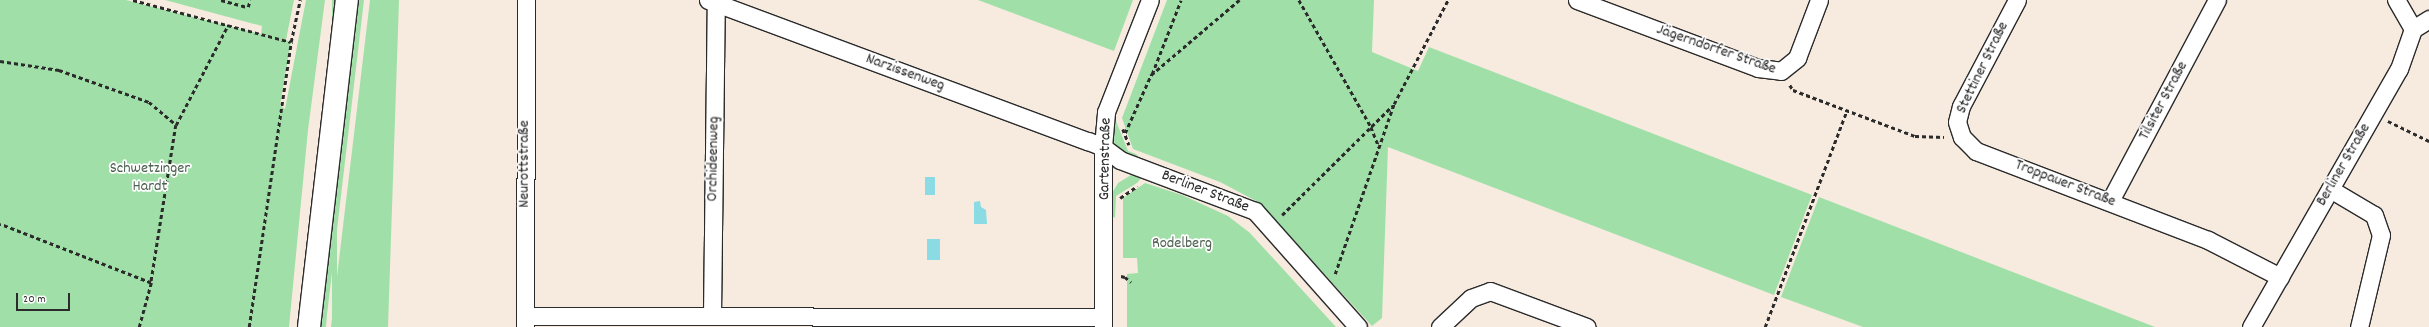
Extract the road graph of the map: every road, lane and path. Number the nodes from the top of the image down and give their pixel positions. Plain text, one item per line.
1 (134, 0) edge
2 (221, 0) edge
3 (250, 0) edge
4 (300, 0) edge
5 (347, 0) edge
6 (526, 0) edge
7 (1150, 0) edge
8 (1181, 0) edge
9 (1239, 0) edge
10 (1299, 0) edge
11 (1448, 0) edge
12 (1578, 0) edge
13 (1820, 0) edge
14 (2017, 0) edge
15 (2217, 0) edge
16 (2396, 0) edge
17 (712, 2) edge
18 (2429, 19) edge
19 (228, 25) junction
20 (2413, 29) junction
21 (291, 42) junction
22 (0, 61) edge
23 (1781, 71) junction
24 (1152, 75) junction
25 (1394, 104) junction
26 (1847, 110) junction
27 (2373, 113) junction
28 (176, 124) junction
29 (1371, 127) junction
30 (1125, 134) dead end
31 (1962, 137) junction
32 (2429, 142) edge
33 (1102, 147) junction
34 (1379, 147) junction
35 (1145, 168) junction
36 (2330, 189) junction
37 (2110, 201) junction
38 (1120, 205) dead end
39 (0, 224) edge
40 (1269, 225) junction
41 (2280, 277) junction
42 (151, 284) junction
43 (1328, 295) junction
44 (712, 315) junction
45 (525, 322) edge
46 (1103, 322) edge
47 (139, 327) edge
48 (249, 327) edge
49 (309, 327) edge
50 (1358, 327) edge
51 (1440, 327) edge
52 (1587, 327) edge
53 (1765, 327) edge
54 (2251, 327) edge
55 (2359, 327) edge

1 - 19 path
2 - 3 path
4 - 21 path
5 - 49 street
6 - 45 street, Neurottstraße
7 - 33 street, Gartenstraße
8 - 24 path
9 - 24 path
10 - 29 path
11 - 25 path
12 - 23 street, Jägerndorfer Straße
13 - 23 street
14 - 31 street, Stettiner Straße
15 - 37 street, Tilsiter Straße
16 - 20 street
17 - 33 street, Narzissenweg
17 - 44 street, Orchideenweg
18 - 20 street
19 - 21 path
19 - 28 path
20 - 27 street, Berliner Straße
21 - 48 path
22 - 28 path
23 - 26 path, Jägerndorfer Straße
24 - 30 path
25 - 29 path
25 - 34 path
26 - 31 path
26 - 53 path
27 - 32 path
27 - 36 street, Berliner Straße
28 - 42 path
29 - 34 path
29 - 40 path
31 - 37 street, Troppauer Straße
33 - 35 street, Berliner Straße
33 - 46 street, Gartenstraße
34 - 43 path
35 - 38 path
35 - 40 street, Berliner Straße
36 - 41 street, Berliner Straße
36 - 55 street
37 - 41 street, Troppauer Straße
39 - 42 path
40 - 43 street, Berliner Straße
41 - 54 street, Berliner Straße
42 - 47 path
43 - 50 street, Berliner Straße
44 - 45 street
44 - 46 street
51 - 52 street

